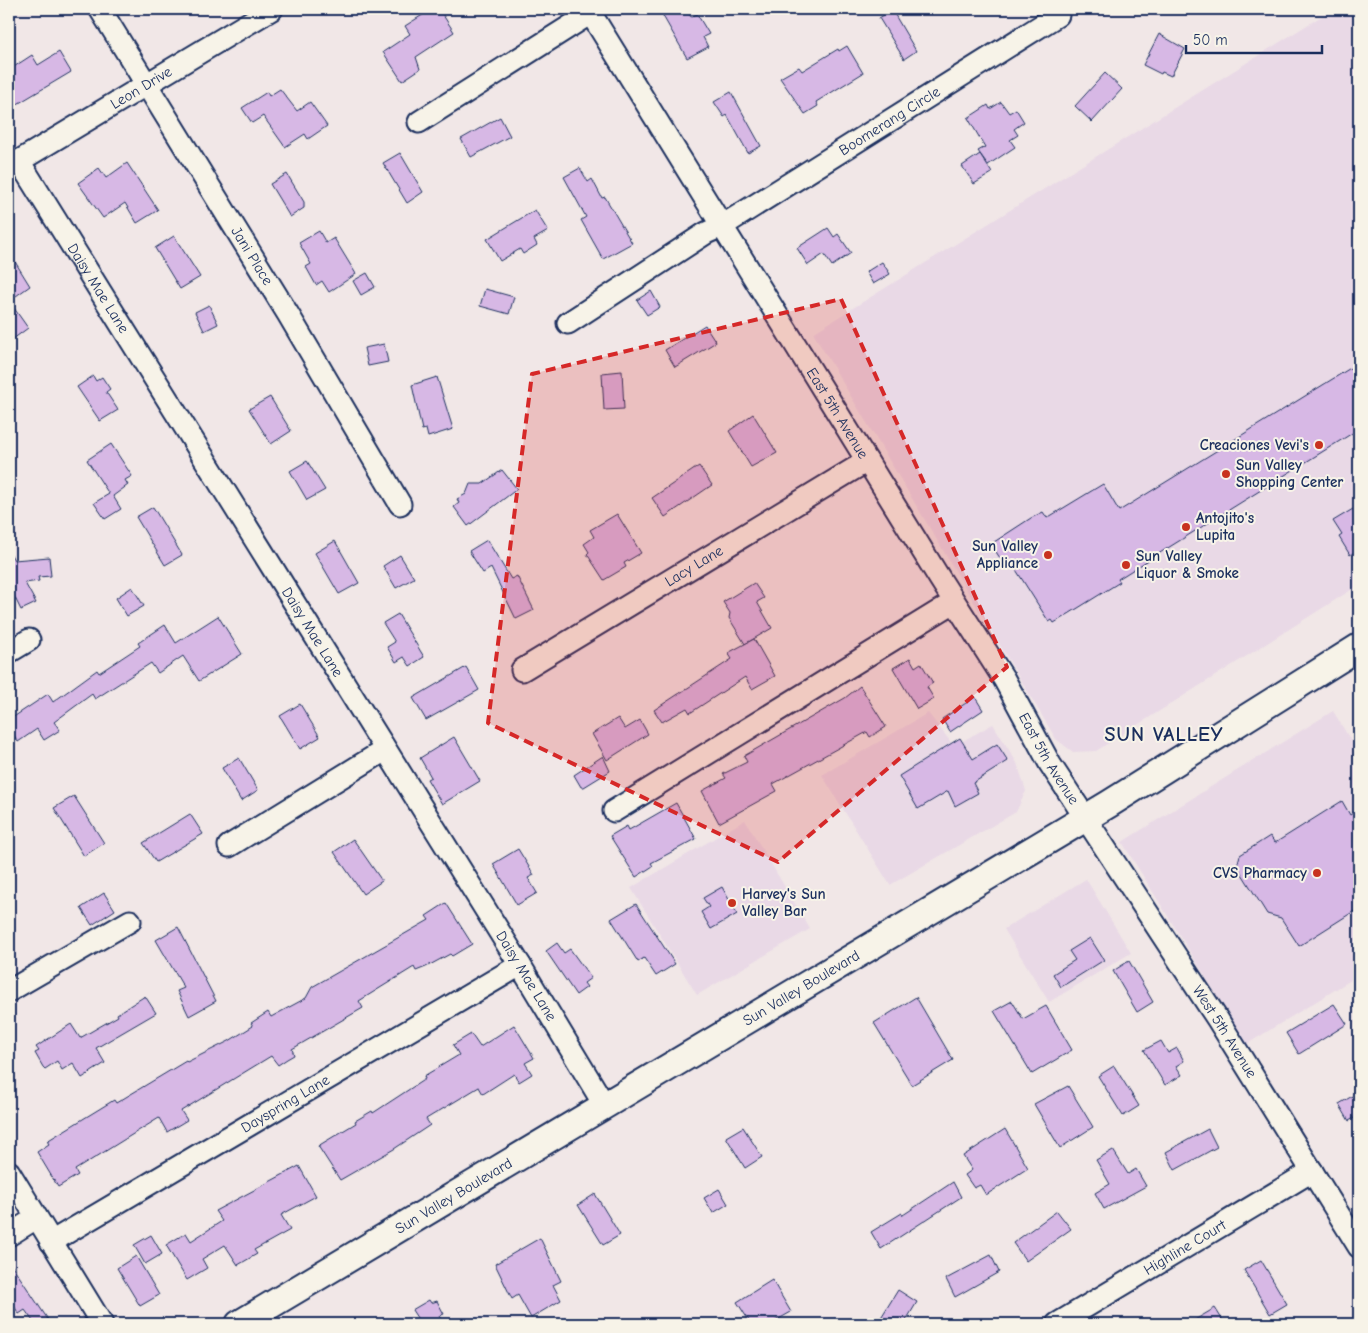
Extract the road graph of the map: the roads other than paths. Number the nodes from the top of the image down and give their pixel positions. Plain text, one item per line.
1 (100, 9) edge
2 (272, 9) edge
3 (589, 11) edge
4 (1058, 15) dead end
5 (147, 84) junction
6 (419, 122) dead end
7 (14, 164) edge
8 (722, 226) junction
9 (568, 323) dead end
10 (867, 461) junction
11 (400, 504) dead end
12 (954, 602) junction
13 (29, 640) dead end
14 (1359, 647) edge
15 (9, 652) edge
16 (522, 670) dead end
17 (386, 750) junction
18 (614, 812) dead end
19 (1086, 818) junction
20 (228, 846) dead end
21 (130, 920) dead end
22 (520, 965) junction
23 (9, 991) edge
24 (605, 1106) junction
25 (1312, 1171) junction
26 (9, 1172) edge
27 (36, 1218) junction
28 (9, 1235) edge
29 (51, 1242) junction
30 (1359, 1247) edge
31 (102, 1324) edge
32 (239, 1324) edge
33 (1057, 1324) edge

1 - 5 street, Jani Place
2 - 5 street, Leon Drive
3 - 6 street
3 - 8 street, East 5th Avenue
4 - 8 street, Boomerang Circle
5 - 7 street, Leon Drive
5 - 11 street, Jani Place
7 - 17 street, Daisy Mae Lane
8 - 9 street, Boomerang Circle
8 - 10 street, East 5th Avenue
10 - 12 street, East 5th Avenue
10 - 16 street, Lacy Lane
12 - 18 street
12 - 19 street, East 5th Avenue
13 - 15 street
14 - 19 main road, Sun Valley Boulevard
17 - 20 street
17 - 22 street, Daisy Mae Lane
19 - 24 main road, Sun Valley Boulevard
19 - 25 street, West 5th Avenue
21 - 23 street
22 - 24 street, Daisy Mae Lane
22 - 29 street, Dayspring Lane
24 - 32 main road, Sun Valley Boulevard
25 - 30 street, West 5th Avenue
25 - 33 street, Highline Court
26 - 27 street
27 - 28 street
27 - 29 street
29 - 31 street

